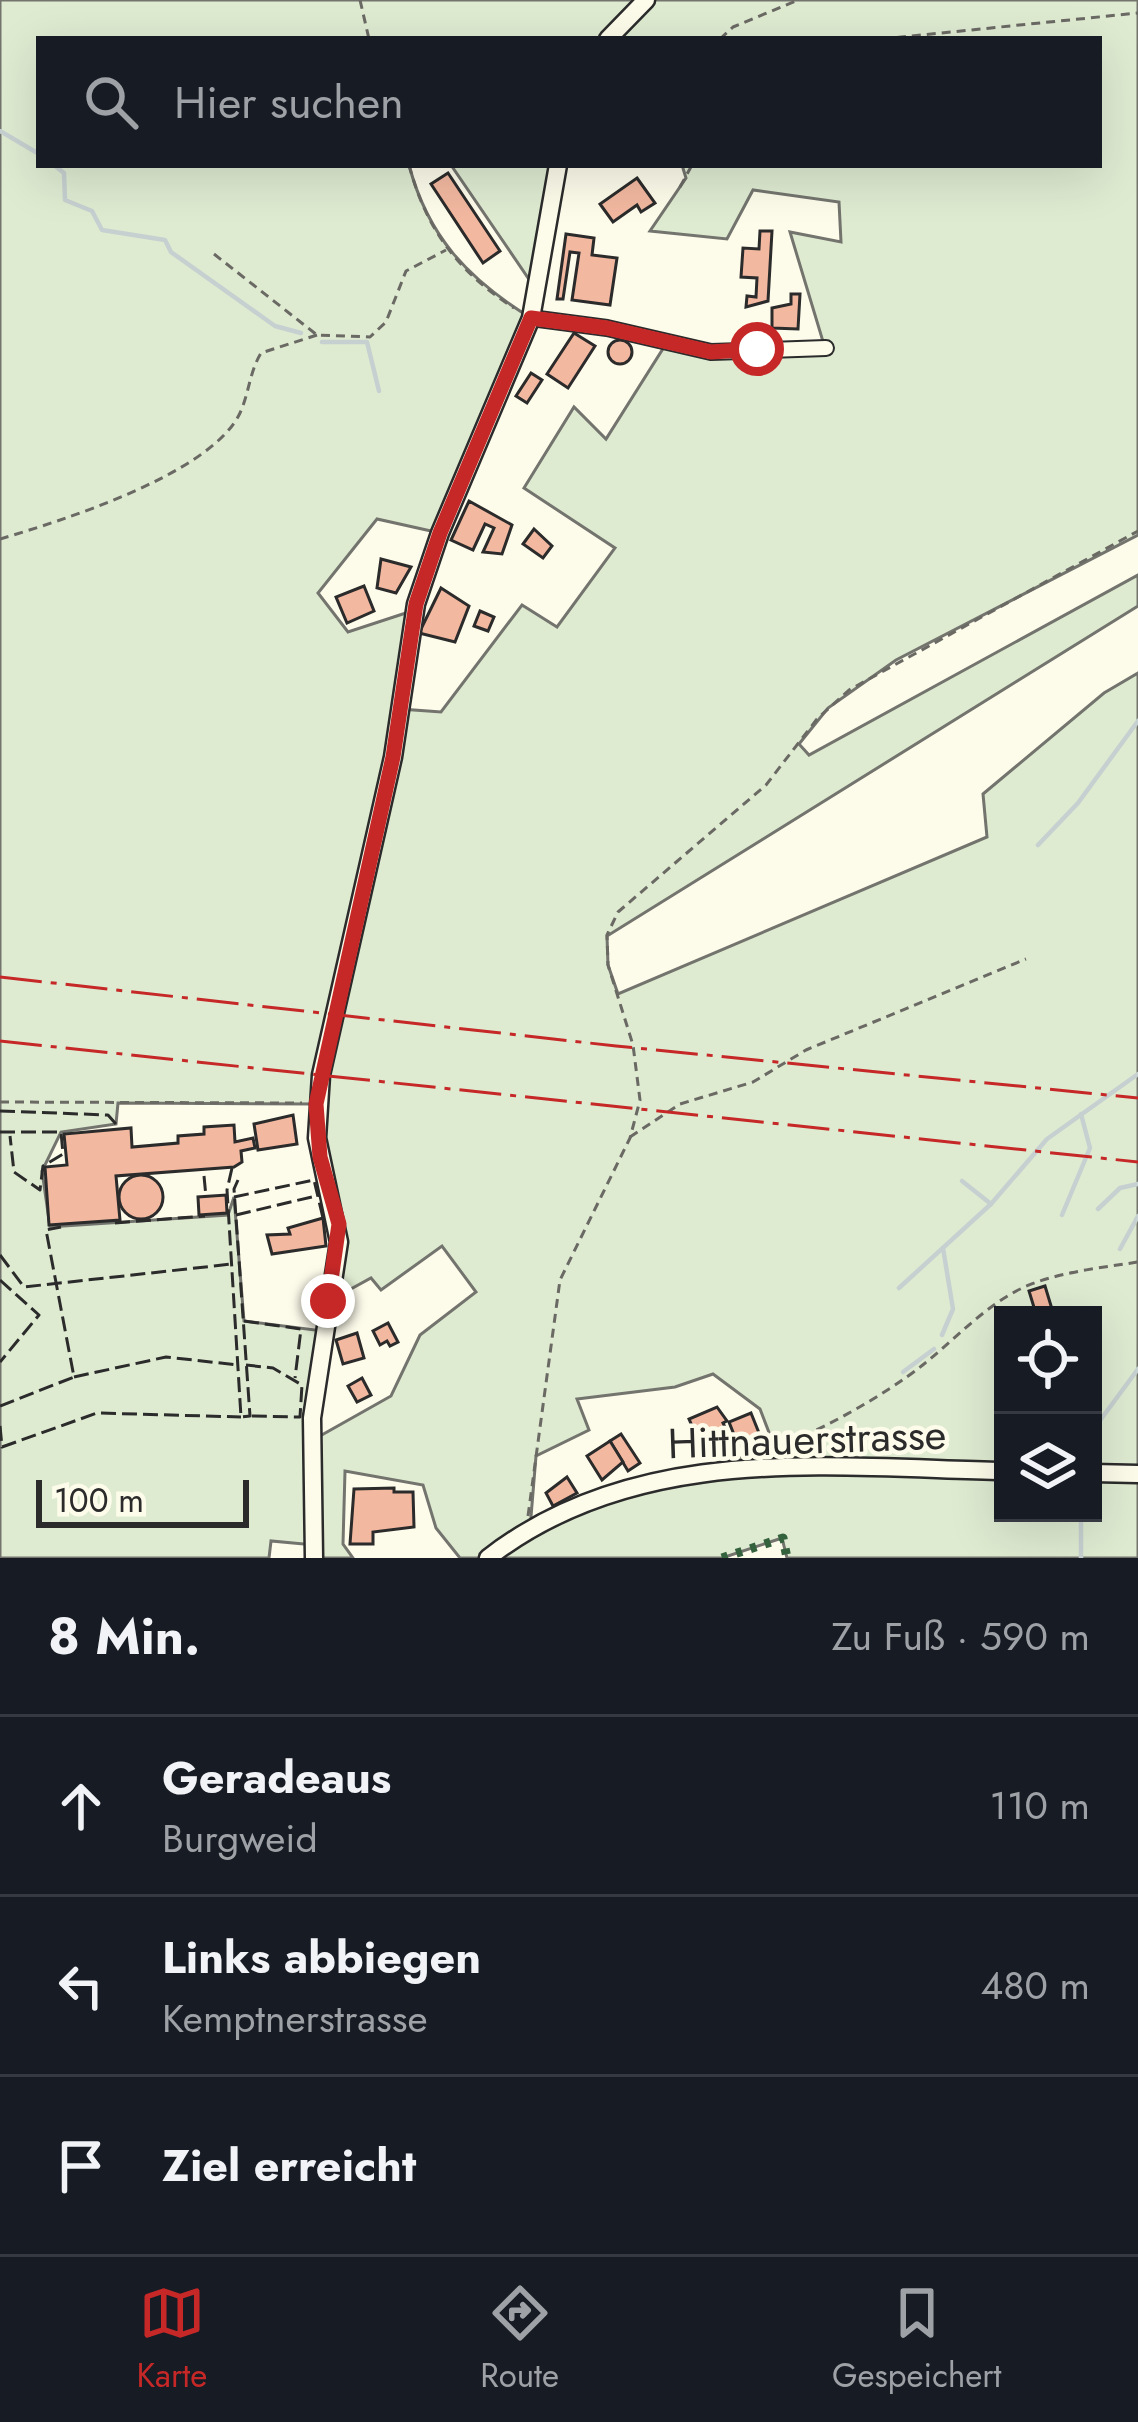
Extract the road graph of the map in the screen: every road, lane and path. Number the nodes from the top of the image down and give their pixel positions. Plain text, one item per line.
1 (359, 0) edge
2 (646, 0) edge
3 (798, 0) edge
4 (1138, 13) edge
5 (368, 36) edge
6 (611, 36) edge
7 (724, 36) edge
8 (912, 36) edge
9 (410, 168) edge
10 (557, 168) edge
11 (683, 168) edge
12 (691, 168) edge
13 (686, 178) junction
14 (680, 188) dead end
15 (446, 250) junction
16 (214, 254) dead end
17 (507, 303) dead end
18 (531, 318) junction
19 (317, 335) junction
20 (826, 348) dead end
21 (1138, 531) edge
22 (0, 538) edge
23 (1026, 959) dead end
24 (0, 1102) edge
25 (297, 1103) dead end
26 (630, 1138) junction
27 (1138, 1262) edge
28 (753, 1454) dead end
29 (994, 1471) edge
30 (1102, 1473) edge
31 (1138, 1474) edge
32 (530, 1530) junction
33 (314, 1558) edge
34 (488, 1558) edge

1 - 5 path
2 - 6 street
3 - 7 path
4 - 8 path
9 - 15 path
10 - 18 street
11 - 13 path
12 - 13 path
13 - 14 path
15 - 17 path
15 - 19 path
16 - 19 path
18 - 20 street
18 - 33 street
19 - 22 path
21 - 26 path
23 - 26 path
24 - 25 path
26 - 32 path
27 - 28 path
29 - 32 street, Hittnauerstrasse
30 - 31 street
32 - 34 street, Hittnauerstrasse

